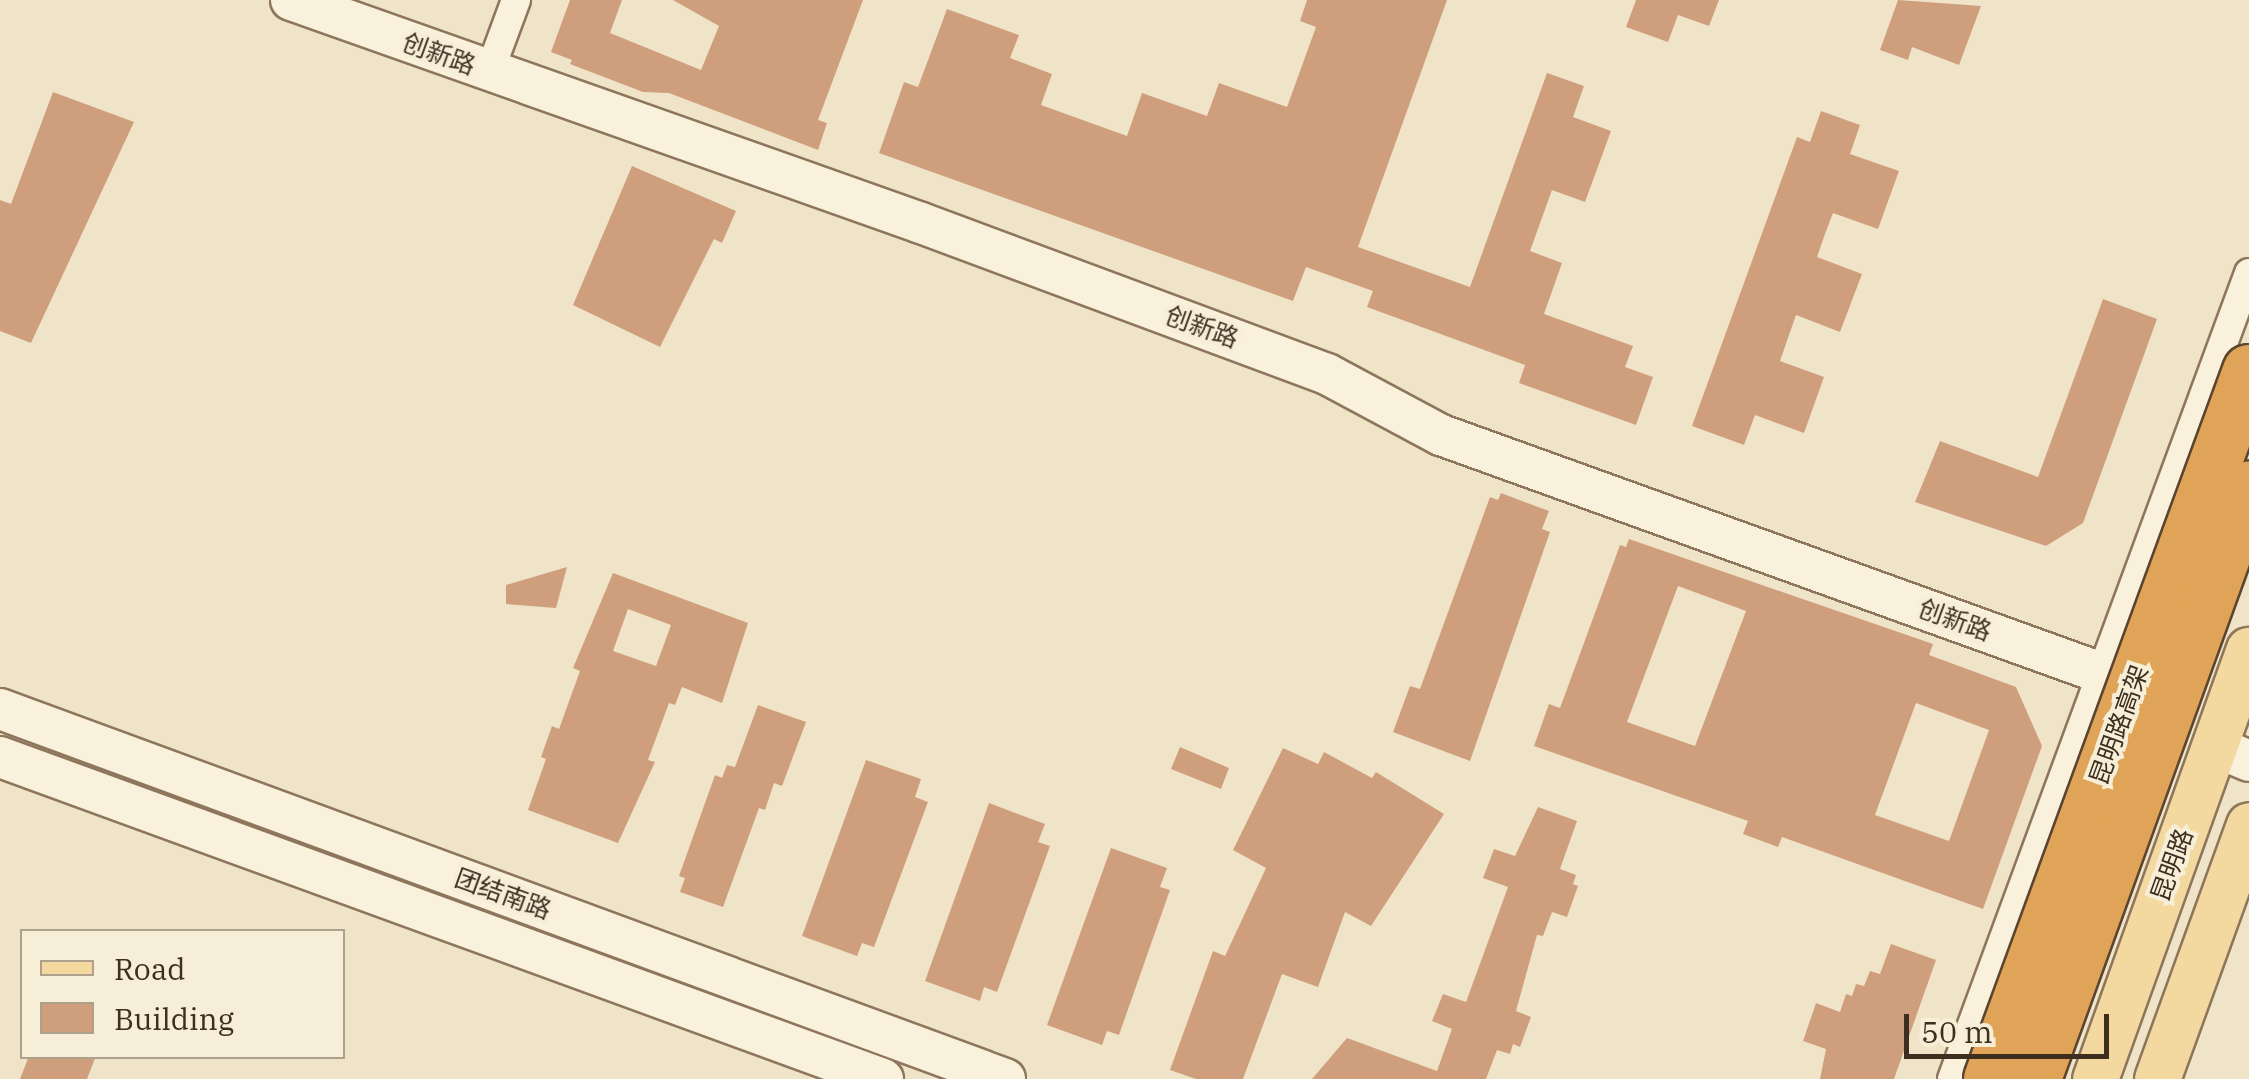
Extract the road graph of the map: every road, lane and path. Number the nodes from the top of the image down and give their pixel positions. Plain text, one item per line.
1 (291, 0) edge
2 (516, 0) edge
3 (489, 73) junction
4 (2249, 273) edge
5 (2249, 371) edge
6 (2249, 488) edge
7 (2249, 650) edge
8 (2104, 674) junction
9 (0, 710) edge
10 (2231, 754) edge
11 (0, 758) edge
12 (2249, 824) edge
13 (883, 1079) edge
14 (1005, 1079) edge
15 (1952, 1079) edge
16 (1990, 1079) edge
17 (2036, 1079) edge
18 (2096, 1079) edge
19 (2158, 1079) edge

1 - 3 main road, 创新路
2 - 3 street
3 - 8 main road, 创新路
4 - 8 street
5 - 16 highway, 昆明路高架, bridge
6 - 17 highway, 昆明路高架, bridge
7 - 10 main road, 昆明路
8 - 10 street
8 - 15 street
9 - 14 main road, 团结南路
10 - 18 main road, 昆明路
11 - 13 main road, 团结南路
12 - 19 main road

